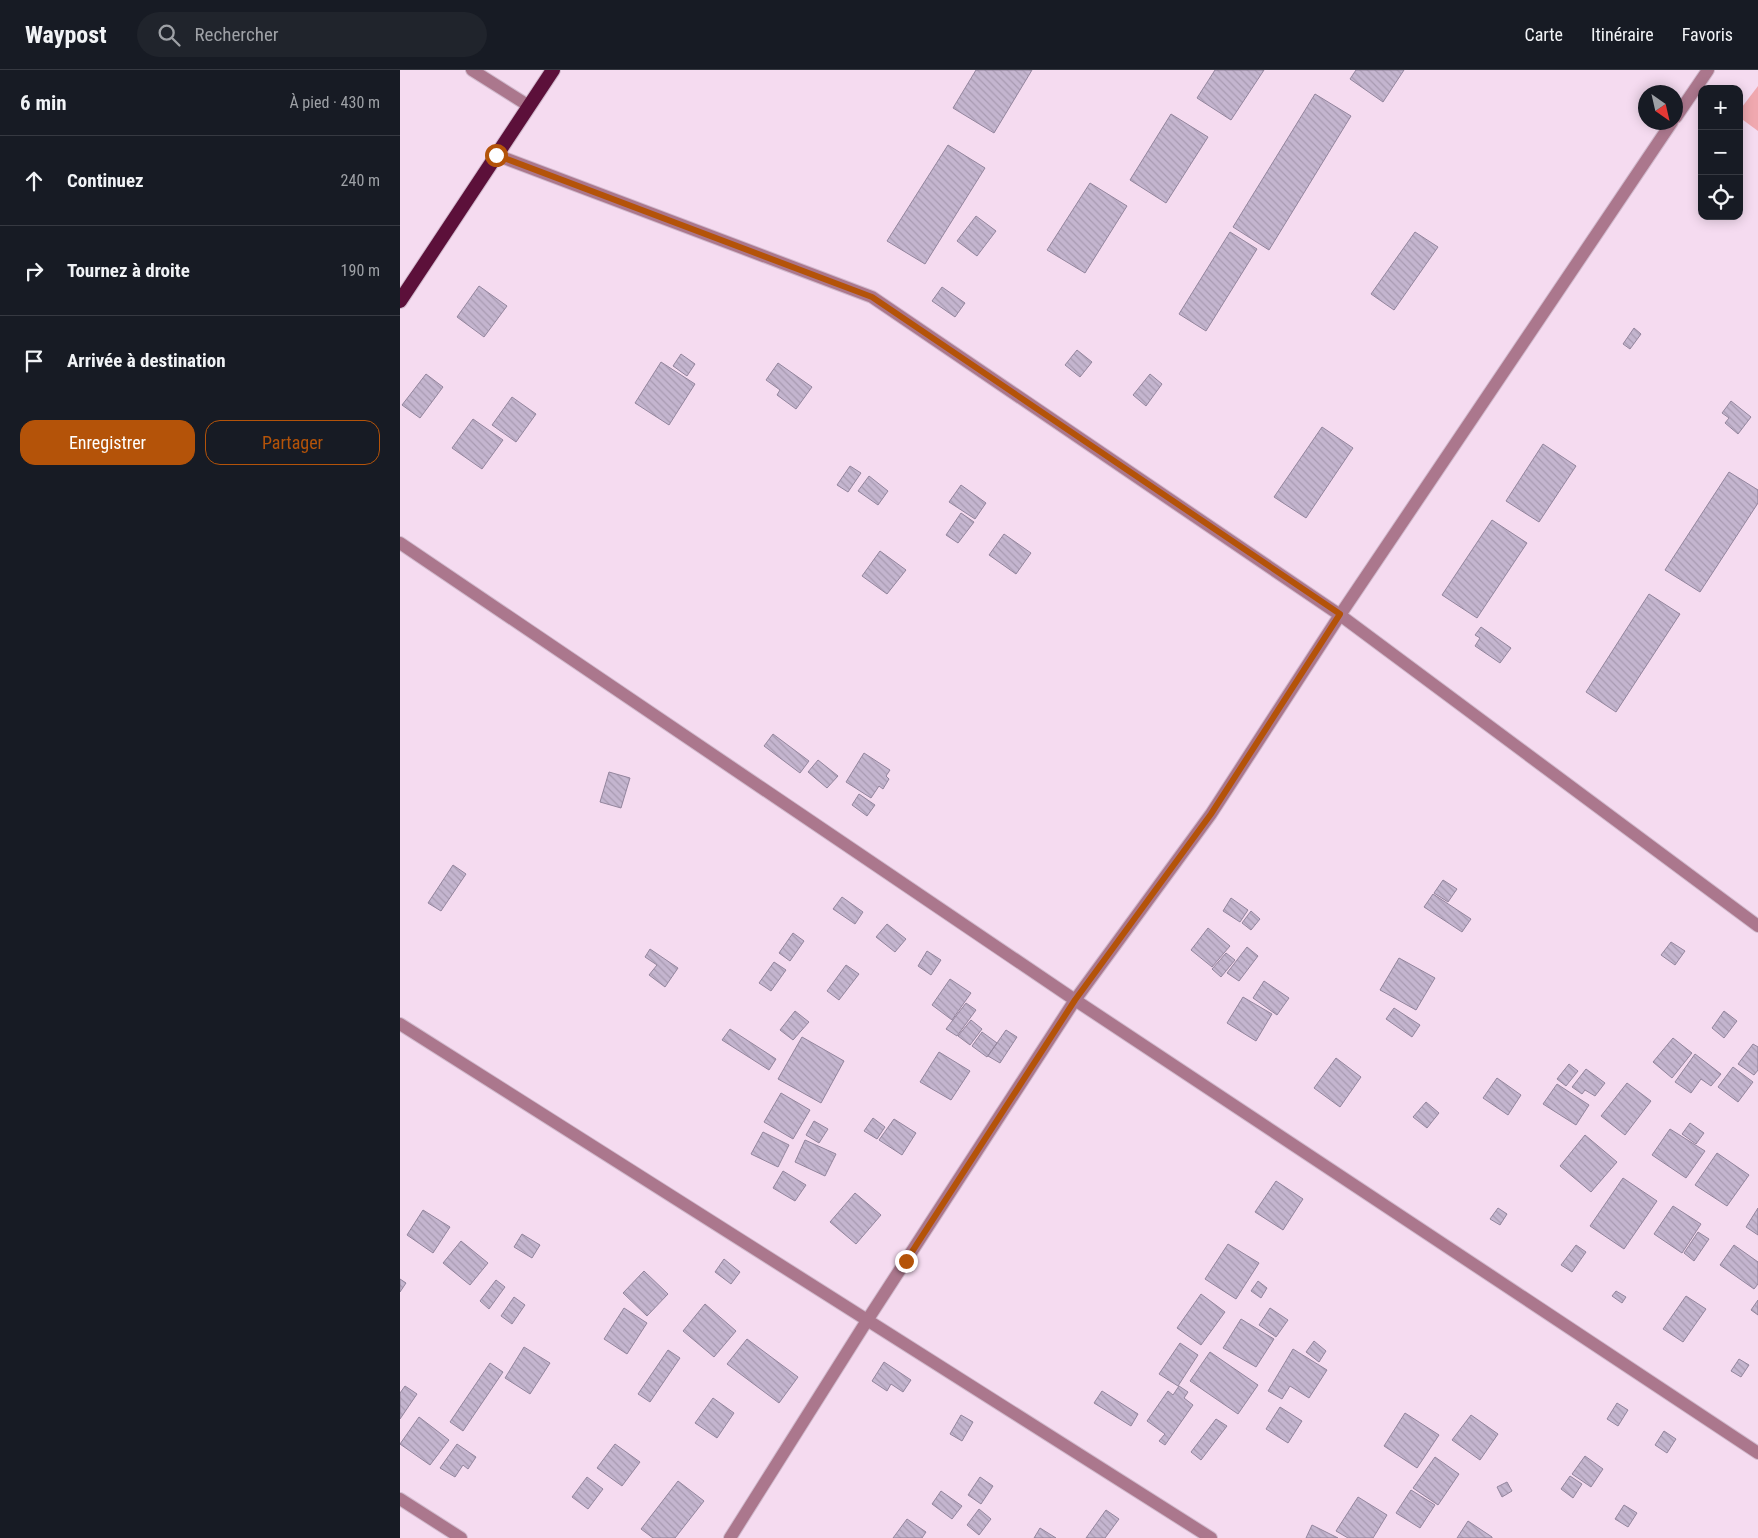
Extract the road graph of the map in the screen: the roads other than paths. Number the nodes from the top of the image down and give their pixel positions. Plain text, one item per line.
1 (472, 70) edge
2 (553, 70) edge
3 (1708, 70) edge
4 (529, 106) junction
5 (1683, 108) edge
6 (1667, 130) edge
7 (496, 155) junction
8 (400, 301) edge
9 (400, 543) edge
10 (1340, 614) junction
11 (1758, 926) edge
12 (1075, 1000) junction
13 (400, 1024) edge
14 (868, 1319) junction
15 (1758, 1454) edge
16 (400, 1499) edge
17 (461, 1538) edge
18 (730, 1538) edge
19 (1212, 1538) edge

1 - 4 street
2 - 4 highway
3 - 5 street
4 - 7 highway
6 - 10 street
7 - 8 highway
7 - 10 street
9 - 12 street
10 - 11 street
10 - 12 street
12 - 14 street
12 - 15 street
13 - 14 street
14 - 18 street
14 - 19 street
16 - 17 street

